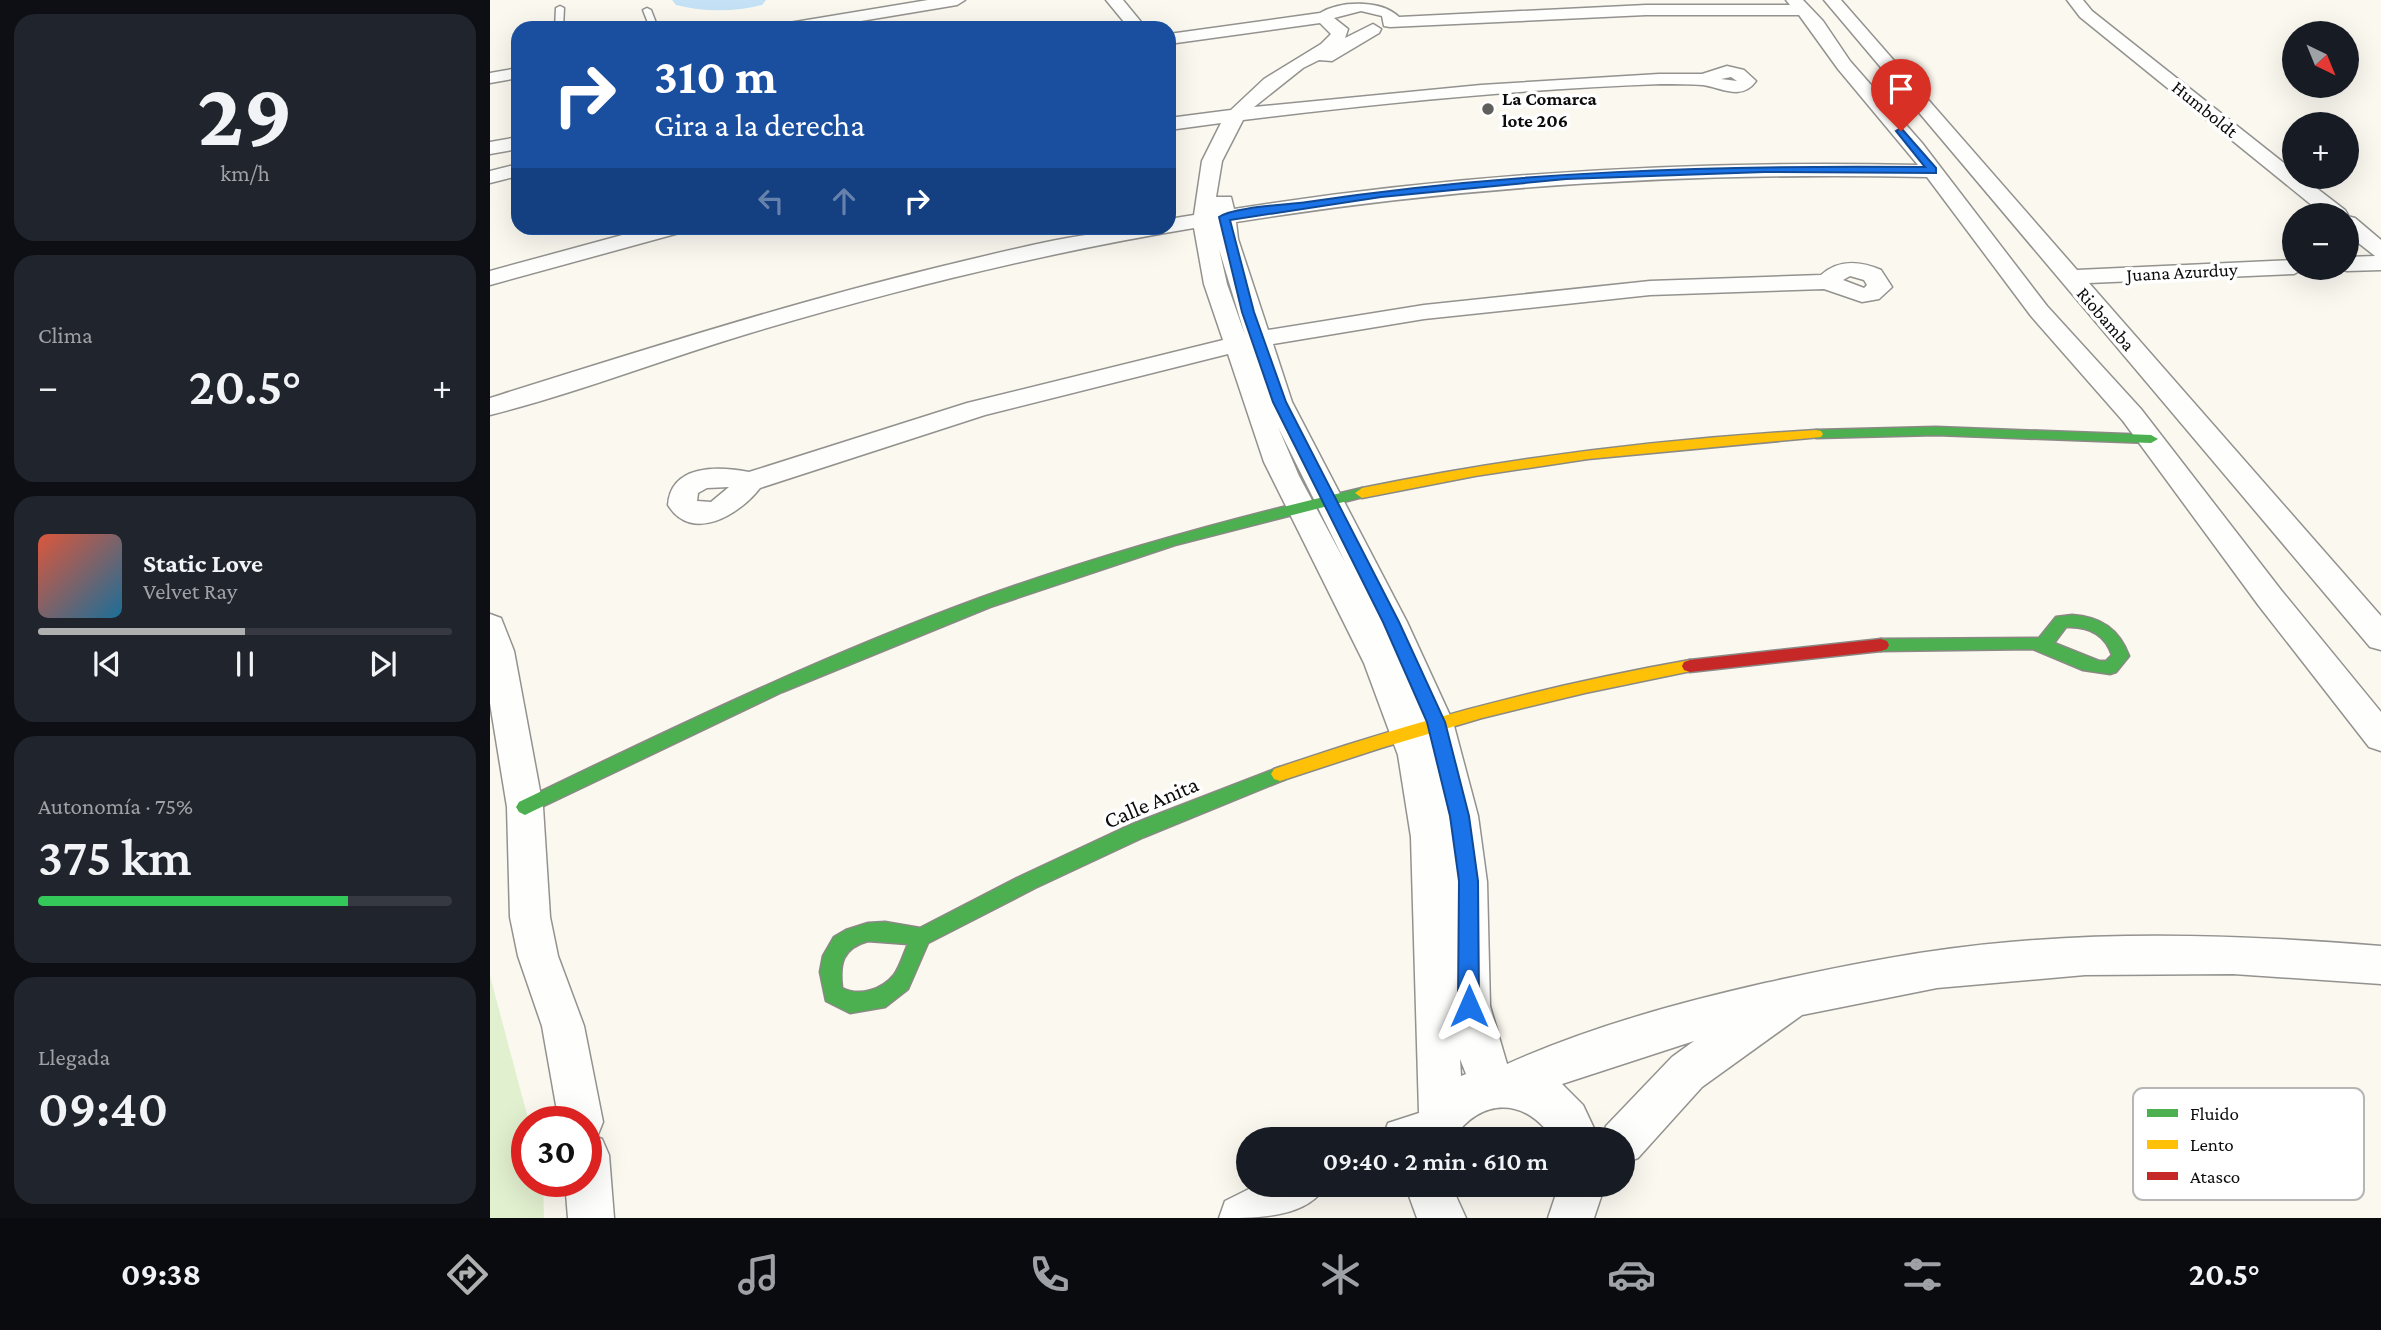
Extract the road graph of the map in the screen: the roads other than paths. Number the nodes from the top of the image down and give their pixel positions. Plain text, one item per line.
1 (957, 0) edge
2 (1114, 0) edge
3 (1385, 0) edge
4 (1832, 0) edge
5 (2075, 0) edge
6 (1426, 3) dead end
7 (1798, 5) edge
8 (560, 8) dead end
9 (801, 8) dead end
10 (1256, 8) dead end
11 (647, 10) dead end
12 (1378, 19) junction
13 (559, 21) edge
14 (651, 21) edge
15 (805, 21) edge
16 (840, 21) edge
17 (1132, 21) edge
18 (1330, 22) junction
19 (1176, 23) edge
20 (1176, 38) edge
21 (511, 74) edge
22 (490, 78) edge
23 (1705, 80) dead end
24 (1246, 113) junction
25 (1176, 123) edge
26 (511, 144) edge
27 (490, 148) edge
28 (1933, 170) junction
29 (511, 172) edge
30 (490, 177) edge
31 (2322, 203) edge
32 (1214, 219) junction
33 (1176, 225) edge
34 (2359, 233) edge
35 (646, 235) edge
36 (1126, 235) edge
37 (2381, 251) edge
38 (2381, 263) edge
39 (2359, 264) edge
40 (2282, 268) edge
41 (2070, 277) junction
42 (490, 278) edge
43 (1827, 282) dead end
44 (1247, 341) junction
45 (490, 407) edge
46 (2151, 439) junction
47 (750, 481) dead end
48 (1315, 503) junction
49 (490, 626) edge
50 (2381, 638) edge
51 (2044, 644) dead end
52 (1422, 726) junction
53 (2381, 737) edge
54 (525, 807) junction
55 (921, 937) junction
56 (2381, 965) edge
57 (1791, 997) junction
58 (1501, 1085) junction
59 (578, 1106) edge
60 (1427, 1127) edge
61 (1432, 1127) edge
62 (1571, 1127) edge
63 (1635, 1128) edge
64 (589, 1197) edge
65 (1281, 1197) edge
66 (591, 1218) edge
67 (1242, 1218) edge

1 - 16 street
2 - 17 street
3 - 12 street
4 - 41 street, Riobamba
5 - 31 street, Humboldt
6 - 12 street
7 - 12 street
7 - 28 street
8 - 13 lane
9 - 15 street
10 - 19 street
11 - 14 lane
12 - 18 street
12 - 18 street
12 - 24 street
18 - 20 street
18 - 24 street
21 - 22 street
23 - 24 street
24 - 25 street
24 - 32 street
26 - 27 street
28 - 32 street
28 - 46 street
29 - 30 street
32 - 33 street
32 - 44 street
34 - 37 street
35 - 42 street
36 - 45 street
38 - 39 street
40 - 41 street, Juana Azurduy
41 - 50 street, Riobamba
43 - 44 street
44 - 47 street
44 - 48 street
46 - 48 street
46 - 53 street
48 - 52 street
48 - 54 street
49 - 54 street
51 - 52 street, Calle Anita
52 - 55 street, Calle Anita
52 - 58 street
52 - 60 street
54 - 59 street
55 - 55 street
56 - 57 street
57 - 58 street
57 - 63 street
58 - 61 street
58 - 62 street
64 - 66 street
65 - 67 street

